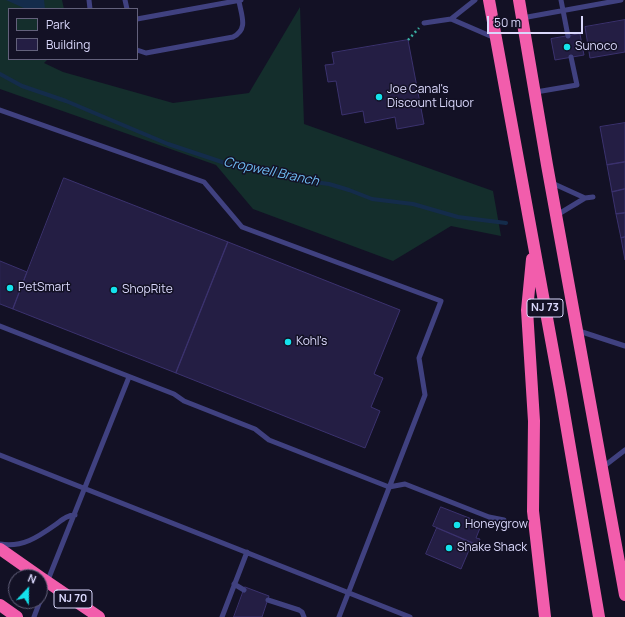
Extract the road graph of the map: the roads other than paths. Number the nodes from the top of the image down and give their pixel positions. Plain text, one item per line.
1 (240, 0) edge
2 (476, 0) edge
3 (489, 0) edge
4 (519, 0) edge
5 (561, 0) edge
6 (621, 0) edge
7 (563, 10) junction
8 (522, 18) junction
9 (138, 19) edge
10 (451, 19) junction
11 (424, 24) road end
12 (568, 36) dead end
13 (496, 38) junction
14 (138, 50) edge
15 (571, 57) dead end
16 (535, 92) junction
17 (0, 110) edge
18 (550, 183) junction
19 (593, 197) dead end
20 (585, 198) junction
21 (556, 216) junction
22 (533, 243) junction
23 (0, 326) edge
24 (577, 330) junction
25 (625, 346) edge
26 (129, 377) junction
27 (625, 450) edge
28 (0, 454) edge
29 (602, 468) junction
30 (605, 483) junction
31 (389, 487) junction
32 (85, 488) junction
33 (75, 515) junction
34 (504, 520) dead end
35 (0, 544) edge
36 (0, 549) edge
37 (247, 552) junction
38 (625, 555) edge
39 (28, 569) edge
40 (47, 569) edge
41 (48, 583) edge
42 (234, 584) junction
43 (244, 590) dead end
44 (349, 593) junction
45 (542, 594) junction
46 (625, 595) edge
47 (268, 600) dead end
48 (0, 605) edge
49 (17, 617) edge
50 (99, 617) edge
51 (222, 617) edge
52 (304, 617) edge
53 (339, 617) edge
54 (410, 617) edge
55 (538, 617) edge
56 (545, 617) edge
57 (599, 617) edge

1 - 9 lane
1 - 14 lane
2 - 10 lane
3 - 13 highway, NJ 73
4 - 8 highway, NJ 73
5 - 7 lane
6 - 7 lane
7 - 8 lane
7 - 12 lane
8 - 16 highway, NJ 73
10 - 11 lane
10 - 13 lane
13 - 22 highway, NJ 73
15 - 16 lane
16 - 18 highway, NJ 73
17 - 31 lane
18 - 20 lane
18 - 21 highway, NJ 73
19 - 20 lane
20 - 21 lane
21 - 24 highway, NJ 73
22 - 45 highway
22 - 57 highway, NJ 73
23 - 26 lane
24 - 25 lane
24 - 29 highway, NJ 73
26 - 31 lane
26 - 32 lane
27 - 29 lane
28 - 32 lane
29 - 30 highway, NJ 73
30 - 38 highway
30 - 46 highway, NJ 73
31 - 34 lane
31 - 44 lane
32 - 33 lane
32 - 37 lane
33 - 35 lane
33 - 40 lane
36 - 39 highway, NJ 70
37 - 42 lane
37 - 44 lane
41 - 50 highway, NJ 70
42 - 43 lane
42 - 51 lane
44 - 53 lane
44 - 54 lane
45 - 55 highway
45 - 56 highway
47 - 52 lane
48 - 49 highway

